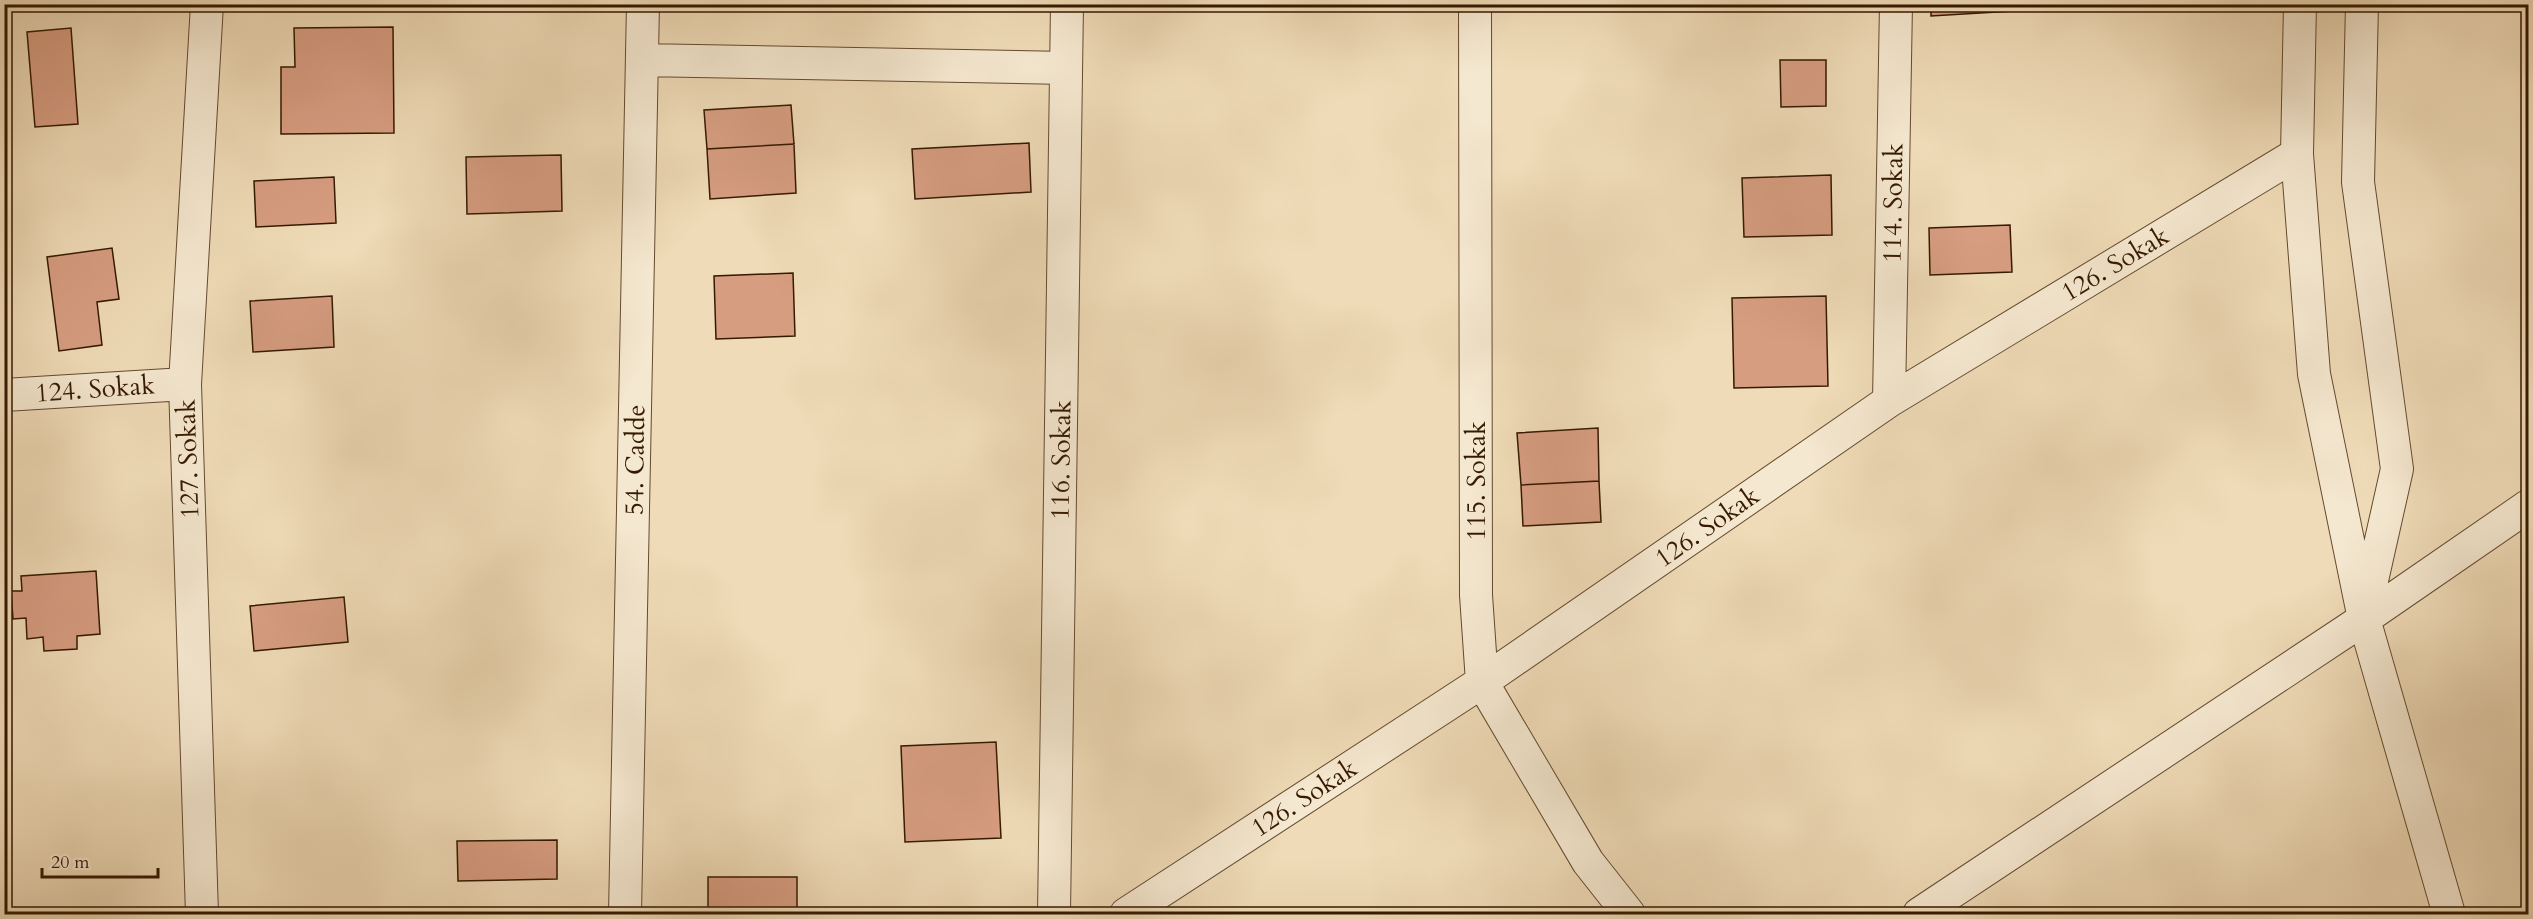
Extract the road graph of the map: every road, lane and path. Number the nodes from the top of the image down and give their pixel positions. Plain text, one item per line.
1 (207, 4) edge
2 (643, 4) edge
3 (1067, 4) edge
4 (1475, 4) edge
5 (1896, 4) edge
6 (2300, 4) edge
7 (2362, 4) edge
8 (642, 60) junction
9 (1066, 68) junction
10 (2297, 154) junction
11 (185, 384) junction
12 (4, 395) edge
13 (1889, 401) junction
14 (2529, 507) edge
15 (2364, 619) junction
16 (1482, 682) junction
17 (202, 915) edge
18 (626, 915) edge
19 (1054, 915) edge
20 (1126, 915) edge
21 (1629, 915) edge
22 (1919, 915) edge
23 (2449, 915) edge

1 - 11 street, 127. Sokak
2 - 8 street, 54. Cadde
3 - 9 street, 116. Sokak
4 - 16 street, 115. Sokak
5 - 13 street, 114. Sokak
6 - 10 street
7 - 15 street
8 - 9 street
8 - 18 street, 54. Cadde
9 - 19 street, 116. Sokak
10 - 13 street, 126. Sokak
10 - 15 street
11 - 12 street, 124. Sokak
11 - 17 street, 127. Sokak
13 - 16 street, 126. Sokak
14 - 15 street
15 - 22 street
15 - 23 street
16 - 20 street, 126. Sokak
16 - 21 street, 115. Sokak

